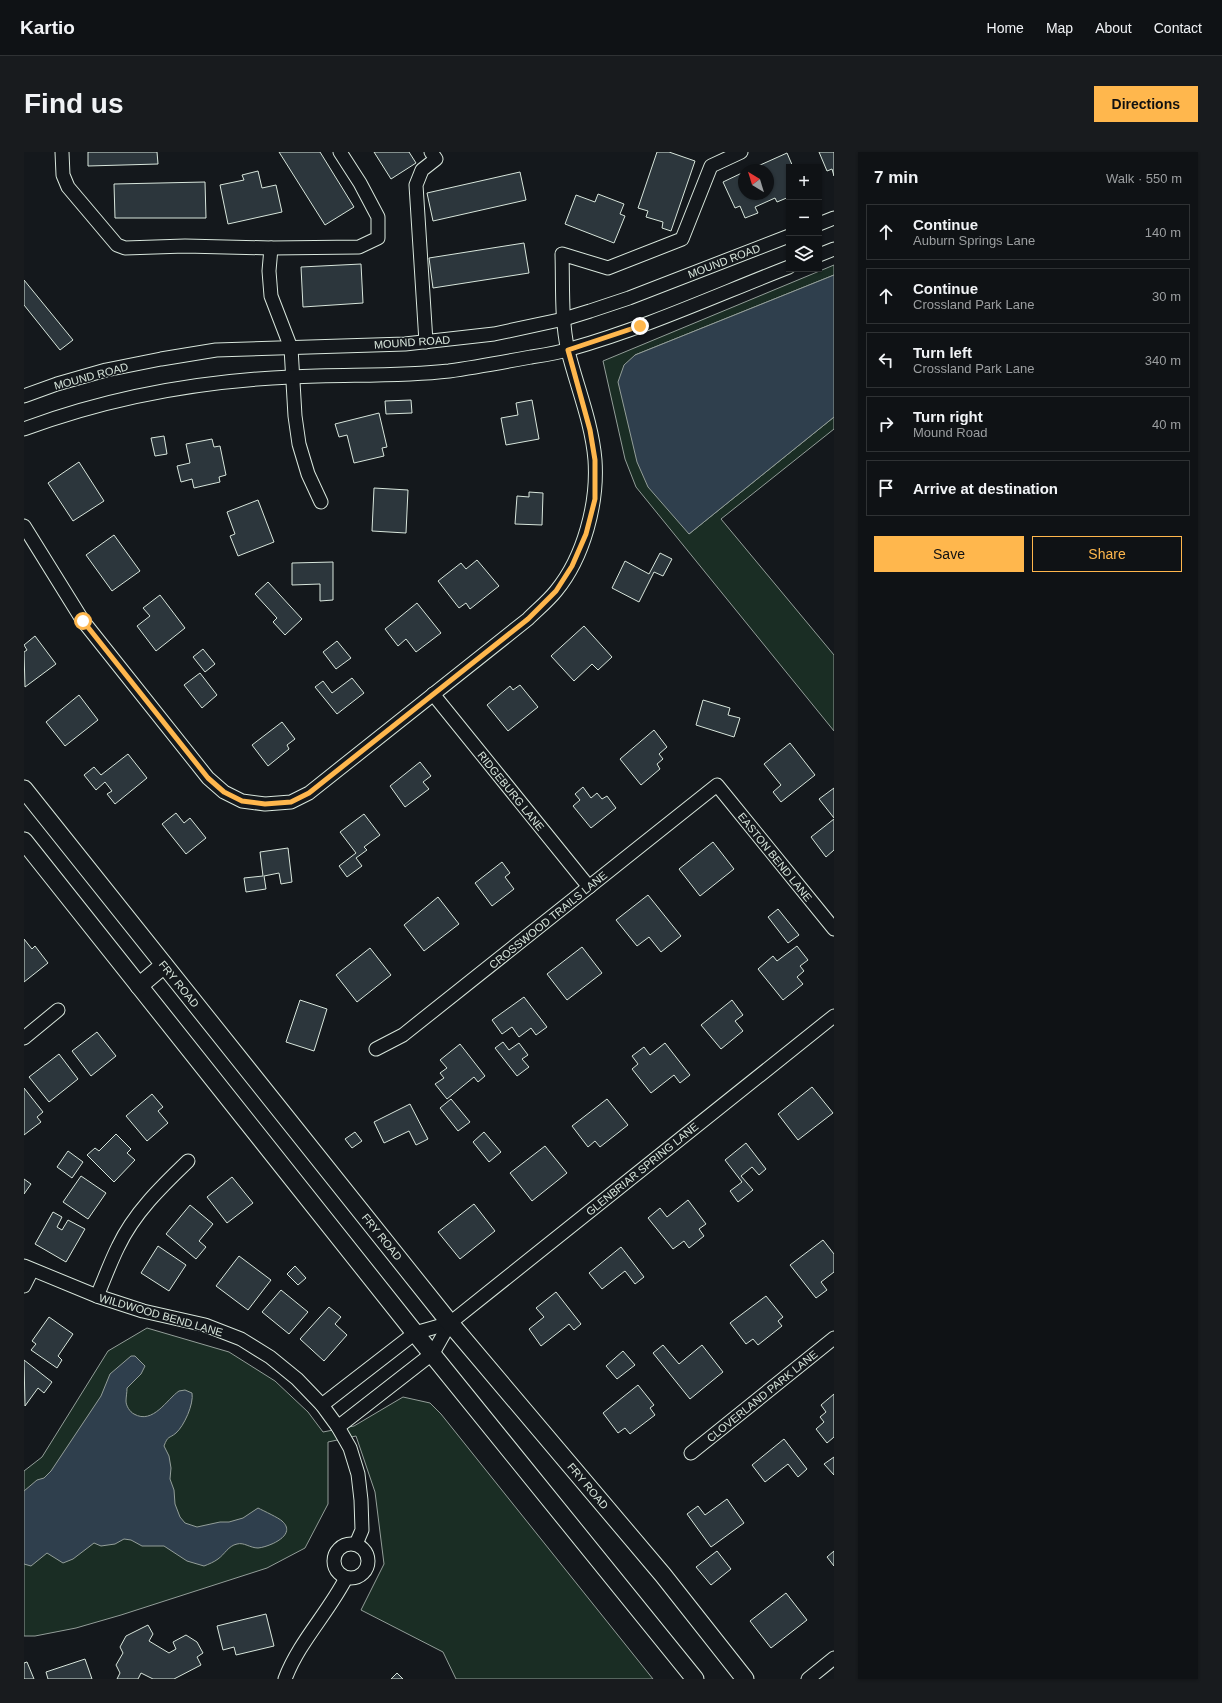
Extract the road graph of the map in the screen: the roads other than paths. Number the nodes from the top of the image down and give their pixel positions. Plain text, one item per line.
1 (62, 152) edge
2 (340, 152) edge
3 (432, 152) edge
4 (741, 152) edge
5 (834, 218) edge
6 (822, 223) edge
7 (786, 237) edge
8 (270, 248) junction
9 (834, 249) edge
10 (822, 254) edge
11 (786, 268) edge
12 (564, 319) junction
13 (426, 342) junction
14 (291, 348) junction
15 (568, 350) junction
16 (292, 377) junction
17 (24, 396) edge
18 (24, 429) edge
19 (321, 502) dead end
20 (24, 526) edge
21 (433, 694) junction
22 (717, 785) joint
23 (24, 789) edge
24 (24, 841) edge
25 (589, 887) junction
26 (834, 929) edge
27 (164, 965) junction
28 (139, 986) junction
29 (58, 1010) dead end
30 (834, 1016) edge
31 (24, 1038) edge
32 (376, 1050) dead end
33 (188, 1161) dead end
34 (28, 1268) edge
35 (24, 1286) edge
36 (97, 1296) junction
37 (450, 1323) junction
38 (416, 1333) junction
39 (834, 1338) edge
40 (433, 1353) junction
41 (322, 1405) junction
42 (338, 1427) junction
43 (690, 1453) dead end
44 (356, 1544) junction
45 (346, 1578) junction
46 (834, 1658) edge
47 (285, 1679) edge
48 (695, 1679) edge
49 (746, 1679) edge
50 (808, 1679) edge

1 - 8 street
2 - 8 street
3 - 13 street
4 - 12 street
5 - 6 street
7 - 12 street, MOUND ROAD
8 - 14 street
9 - 10 street
11 - 15 street
12 - 13 street, MOUND ROAD
12 - 15 street
13 - 14 street, MOUND ROAD
14 - 16 street
14 - 17 street, MOUND ROAD
15 - 16 street
15 - 21 street
16 - 18 street
16 - 19 street
20 - 21 street
21 - 25 street, RIDGEBURG LANE
22 - 25 street, CROSSWOOD TRAILS LANE
22 - 26 street, EASTON BEND LANE
23 - 27 main road, FRY ROAD
24 - 28 main road
25 - 32 street, CROSSWOOD TRAILS LANE
27 - 28 main road
27 - 37 main road, FRY ROAD
28 - 38 main road
29 - 31 street
30 - 37 street, GLENBRIAR SPRING LANE
33 - 36 street
34 - 35 street
34 - 36 street, WILDWOOD BEND LANE
36 - 41 street, WILDWOOD BEND LANE
37 - 38 street
37 - 40 street
37 - 49 main road, FRY ROAD
38 - 40 main road
38 - 41 street
39 - 43 street, CLOVERLAND PARK LANE
40 - 42 street
40 - 48 main road
41 - 42 street, WILDWOOD BEND LANE
42 - 44 street, WILDWOOD BEND LANE
44 - 45 street
44 - 45 street
45 - 47 street
46 - 50 street

